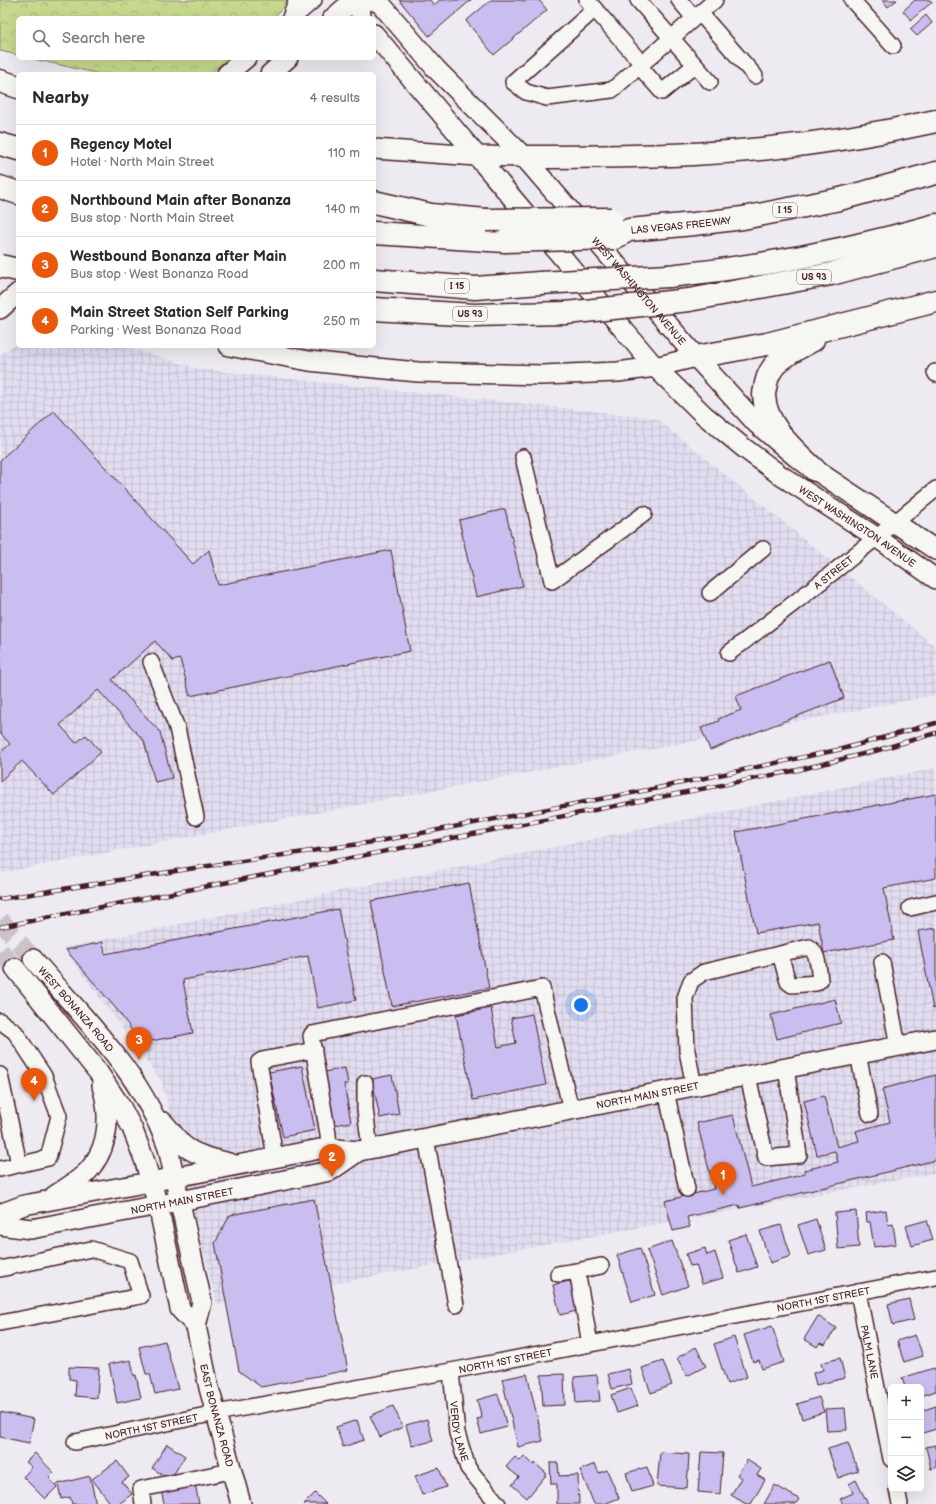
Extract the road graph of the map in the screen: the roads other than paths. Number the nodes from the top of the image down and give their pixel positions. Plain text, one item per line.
1 (299, 0) edge
2 (314, 0) edge
3 (354, 0) edge
4 (360, 0) edge
5 (371, 0) edge
6 (638, 0) edge
7 (679, 0) edge
8 (715, 0) edge
9 (852, 0) edge
10 (591, 5) edge
11 (293, 16) edge
12 (294, 16) edge
13 (336, 16) edge
14 (361, 16) edge
15 (694, 18) junction
16 (376, 36) edge
17 (671, 38) junction
18 (894, 46) dead end
19 (244, 60) edge
20 (286, 60) edge
21 (695, 65) junction
22 (639, 66) junction
23 (229, 72) edge
24 (272, 72) edge
25 (755, 76) dead end
26 (0, 81) edge
27 (710, 82) dead end
28 (16, 86) edge
29 (0, 93) edge
30 (16, 94) edge
31 (936, 121) edge
32 (0, 144) edge
33 (16, 148) edge
34 (376, 149) edge
35 (477, 156) junction
36 (524, 157) junction
37 (936, 173) edge
38 (0, 188) edge
39 (16, 192) edge
40 (376, 202) edge
41 (936, 225) edge
42 (629, 230) junction
43 (376, 233) edge
44 (936, 246) edge
45 (376, 280) edge
46 (16, 295) edge
47 (936, 301) edge
48 (0, 309) edge
49 (376, 309) edge
50 (844, 324) junction
51 (240, 348) edge
52 (696, 357) junction
53 (655, 367) junction
54 (523, 457) dead end
55 (815, 470) junction
56 (936, 489) edge
57 (644, 514) dead end
58 (896, 522) junction
59 (876, 537) junction
60 (763, 549) dead end
61 (936, 550) edge
62 (936, 579) edge
63 (710, 593) dead end
64 (729, 653) dead end
65 (150, 662) dead end
66 (196, 817) dead end
67 (936, 902) edge
68 (910, 908) dead end
69 (780, 954) dead end
70 (33, 959) tunnel mouth
71 (882, 962) dead end
72 (15, 968) tunnel mouth
73 (0, 1021) edge
74 (936, 1039) edge
75 (898, 1046) junction
76 (314, 1050) junction
77 (858, 1054) junction
78 (786, 1068) junction
79 (98, 1072) junction
80 (0, 1075) edge
81 (748, 1076) junction
82 (365, 1083) dead end
83 (694, 1086) junction
84 (666, 1091) junction
85 (571, 1110) junction
86 (153, 1111) junction
87 (870, 1114) dead end
88 (426, 1138) junction
89 (329, 1148) junction
90 (364, 1150) junction
91 (275, 1157) junction
92 (19, 1164) junction
93 (236, 1164) junction
94 (0, 1169) edge
95 (178, 1189) junction
96 (687, 1189) dead end
97 (154, 1194) junction
98 (47, 1201) junction
99 (0, 1214) edge
100 (0, 1225) edge
101 (602, 1266) dead end
102 (0, 1269) edge
103 (577, 1270) junction
104 (558, 1274) dead end
105 (936, 1276) edge
106 (858, 1292) junction
107 (456, 1305) dead end
108 (0, 1323) edge
109 (196, 1326) junction
110 (590, 1344) junction
111 (451, 1371) junction
112 (216, 1413) junction
113 (75, 1442) dead end
114 (890, 1456) edge
115 (231, 1471) junction
116 (898, 1492) edge
117 (143, 1504) edge
118 (241, 1504) edge
119 (498, 1504) edge
120 (900, 1504) edge

1 - 11 main road
2 - 12 street
3 - 13 main road
4 - 14 main road
5 - 36 main road, WEST WASHINGTON AVENUE
6 - 17 street
7 - 15 street
8 - 15 street
9 - 18 street
10 - 22 street
10 - 22 street
15 - 17 street
15 - 25 street
16 - 35 main road, WEST WASHINGTON AVENUE
17 - 21 street
17 - 22 street
19 - 23 main road
20 - 24 main road
21 - 22 street
21 - 27 street
26 - 28 highway
29 - 30 highway
31 - 36 highway
32 - 33 highway
34 - 35 main road
35 - 36 main road
35 - 53 main road, WEST WASHINGTON AVENUE
36 - 52 main road, WEST WASHINGTON AVENUE
37 - 42 highway, LAS VEGAS FREEWAY / I 15
38 - 39 highway
40 - 42 highway, bridge
41 - 45 highway, I 15, bridge
42 - 43 highway, LAS VEGAS FREEWAY / I 15, bridge
44 - 49 highway, US 93, bridge
46 - 48 main road
47 - 50 highway
50 - 52 highway
50 - 55 highway
51 - 53 main road
52 - 53 main road
52 - 55 main road, WEST WASHINGTON AVENUE
53 - 59 main road, WEST WASHINGTON AVENUE
54 - 57 street
55 - 58 main road, WEST WASHINGTON AVENUE
56 - 58 street, A STREET
58 - 59 street, A STREET
58 - 61 main road, WEST WASHINGTON AVENUE
59 - 62 main road, WEST WASHINGTON AVENUE
59 - 64 street, A STREET
60 - 63 street
65 - 66 street
67 - 68 street
69 - 83 street
70 - 86 main road, WEST BONANZA ROAD
71 - 75 street
72 - 79 main road, WEST BONANZA ROAD
73 - 92 street
74 - 75 main road, NORTH MAIN STREET
75 - 77 main road, NORTH MAIN STREET
76 - 85 street
76 - 89 street
76 - 91 street
77 - 78 main road, NORTH MAIN STREET
77 - 87 street
78 - 81 main road, NORTH MAIN STREET
78 - 81 street
79 - 97 main road, WEST BONANZA ROAD
79 - 98 main road
80 - 92 street
81 - 83 main road, NORTH MAIN STREET
82 - 90 street
83 - 84 main road, NORTH MAIN STREET
84 - 85 main road, NORTH MAIN STREET
84 - 96 street
85 - 88 main road, NORTH MAIN STREET
86 - 93 main road
86 - 95 main road, WEST BONANZA ROAD
88 - 90 main road, NORTH MAIN STREET
88 - 107 street
89 - 90 main road, NORTH MAIN STREET
89 - 91 main road, NORTH MAIN STREET
90 - 95 main road, NORTH MAIN STREET
91 - 93 main road, NORTH MAIN STREET
92 - 94 street
93 - 95 main road, NORTH MAIN STREET
95 - 97 main road, NORTH MAIN STREET
95 - 97 main road, NORTH MAIN STREET
95 - 109 main road, EAST BONANZA ROAD
97 - 98 main road, NORTH MAIN STREET
97 - 100 main road, NORTH MAIN STREET
97 - 109 main road
98 - 99 main road, NORTH MAIN STREET
101 - 103 street
102 - 108 street
103 - 104 street
103 - 110 street
105 - 106 street, NORTH 1ST STREET
106 - 110 street, NORTH 1ST STREET
106 - 114 street, PALM LANE
109 - 112 main road, EAST BONANZA ROAD
110 - 111 street, NORTH 1ST STREET
111 - 112 street, NORTH 1ST STREET
111 - 119 street, VERDY LANE
112 - 113 street, NORTH 1ST STREET
112 - 115 main road, EAST BONANZA ROAD
115 - 117 street
115 - 118 main road, EAST BONANZA ROAD
116 - 120 street

